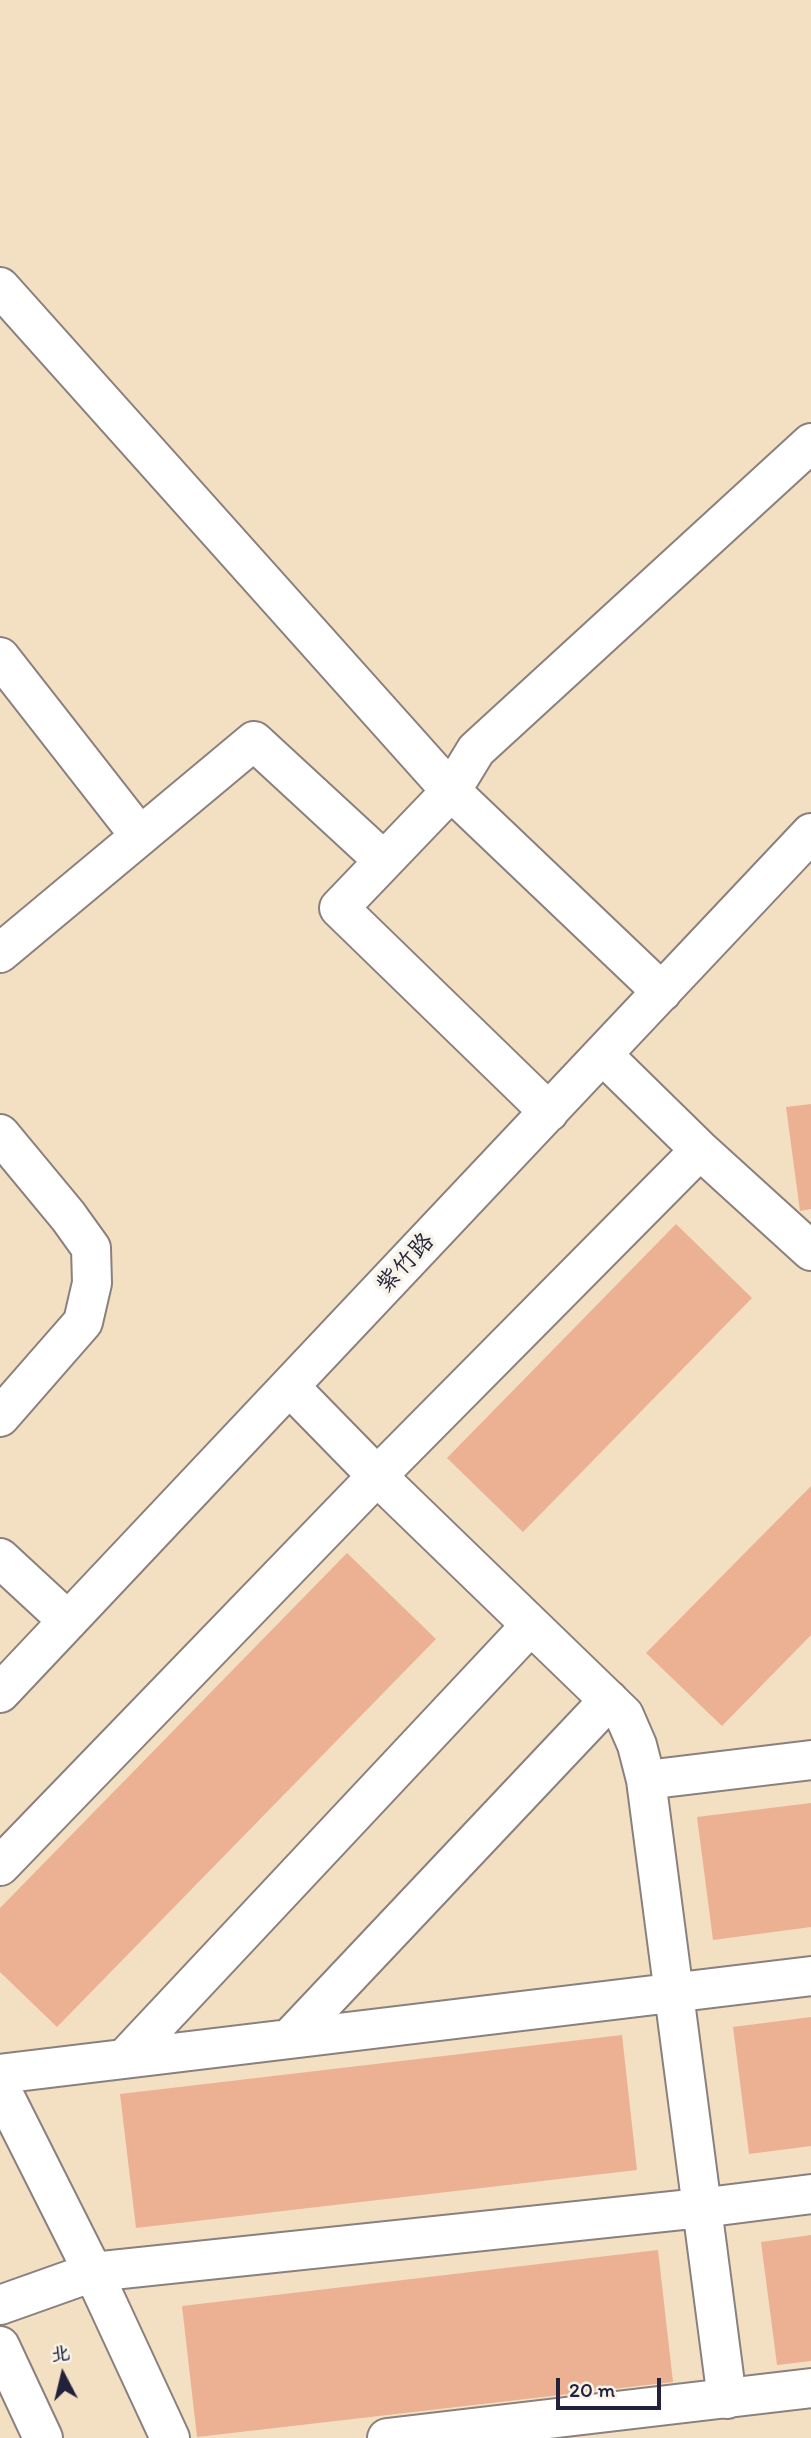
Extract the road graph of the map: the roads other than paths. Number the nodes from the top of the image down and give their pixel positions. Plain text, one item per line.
1 (0, 287) edge
2 (811, 443) edge
3 (811, 476) edge
4 (0, 657) edge
5 (451, 791) junction
6 (811, 833) edge
7 (140, 836) junction
8 (384, 861) junction
9 (0, 953) edge
10 (662, 992) junction
11 (603, 1055) junction
12 (549, 1112) junction
13 (0, 1134) edge
14 (700, 1150) junction
15 (811, 1251) edge
16 (290, 1387) junction
17 (0, 1418) edge
18 (377, 1476) junction
19 (0, 1558) edge
20 (68, 1621) junction
21 (531, 1625) junction
22 (0, 1693) edge
23 (609, 1700) junction
24 (811, 1760) edge
25 (646, 1780) junction
26 (0, 1866) edge
27 (811, 1976) edge
28 (673, 1993) junction
29 (289, 2039) junction
30 (124, 2059) junction
31 (0, 2074) edge
32 (0, 2087) edge
33 (811, 2194) edge
34 (701, 2208) junction
35 (93, 2272) junction
36 (0, 2305) edge
37 (0, 2346) edge
38 (811, 2388) edge
39 (727, 2399) junction
40 (43, 2438) edge
41 (170, 2438) edge
42 (387, 2438) edge

1 - 5 street
2 - 5 street
3 - 5 street
4 - 7 street
5 - 8 street
5 - 10 street
6 - 10 street, 紫竹路
7 - 8 street
7 - 9 street
8 - 12 street
10 - 11 street, 紫竹路
11 - 12 street, 紫竹路
11 - 14 street
12 - 16 street, 紫竹路
13 - 17 street
14 - 15 street
14 - 18 street
16 - 18 street
16 - 20 street, 紫竹路
18 - 21 street
18 - 26 street
19 - 20 street
20 - 22 street, 紫竹路
21 - 23 street
21 - 30 street
23 - 25 street
23 - 29 street
24 - 25 street
25 - 28 street
27 - 28 street
28 - 29 street
28 - 34 street
29 - 30 street
30 - 31 street
32 - 35 street
33 - 34 street
34 - 35 street
34 - 39 street
35 - 36 street
35 - 41 street
37 - 40 street
38 - 39 street
39 - 42 street

